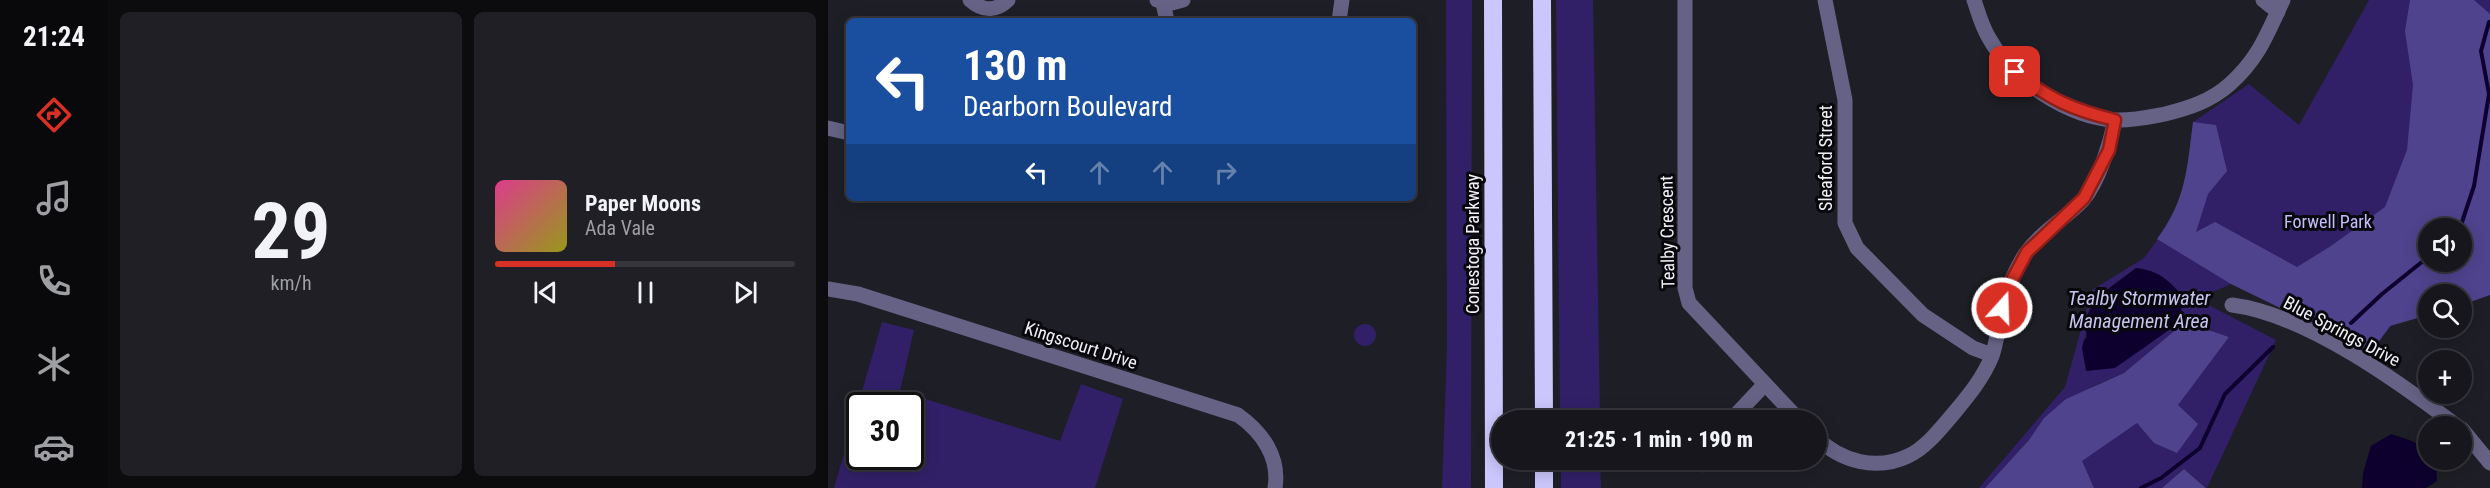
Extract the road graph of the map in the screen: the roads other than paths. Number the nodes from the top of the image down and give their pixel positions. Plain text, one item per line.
1 (970, 0) edge
2 (1008, 0) edge
3 (1183, 0) edge
4 (1342, 0) edge
5 (1493, 0) edge
6 (1542, 0) edge
7 (1685, 0) edge
8 (1825, 0) edge
9 (1974, 0) edge
10 (2263, 0) edge
11 (1160, 1) edge
12 (2280, 6) edge
13 (1166, 18) edge
14 (1339, 18) edge
15 (2115, 120) junction
16 (828, 128) edge
17 (846, 132) edge
18 (828, 289) edge
19 (2232, 305) dead end
20 (1992, 355) junction
21 (1764, 385) junction
22 (1544, 410) edge
23 (1740, 410) edge
24 (1789, 410) edge
25 (2444, 416) edge
26 (2472, 441) edge
27 (1827, 445) edge
28 (2490, 463) edge
29 (1544, 470) edge
30 (1275, 488) edge
31 (1493, 488) edge
32 (1544, 488) edge

1 - 2 street
3 - 11 street
4 - 14 street
5 - 31 highway, Conestoga Parkway
6 - 22 highway
7 - 21 street, Tealby Crescent
8 - 20 street, Sleaford Street
9 - 15 street
10 - 12 street
11 - 13 street
12 - 15 street
15 - 20 street
16 - 17 street
18 - 30 street, Kingscourt Drive
19 - 25 street, Blue Springs Drive
20 - 27 street
21 - 23 street
21 - 24 street, Tealby Crescent
26 - 28 street
29 - 32 highway

